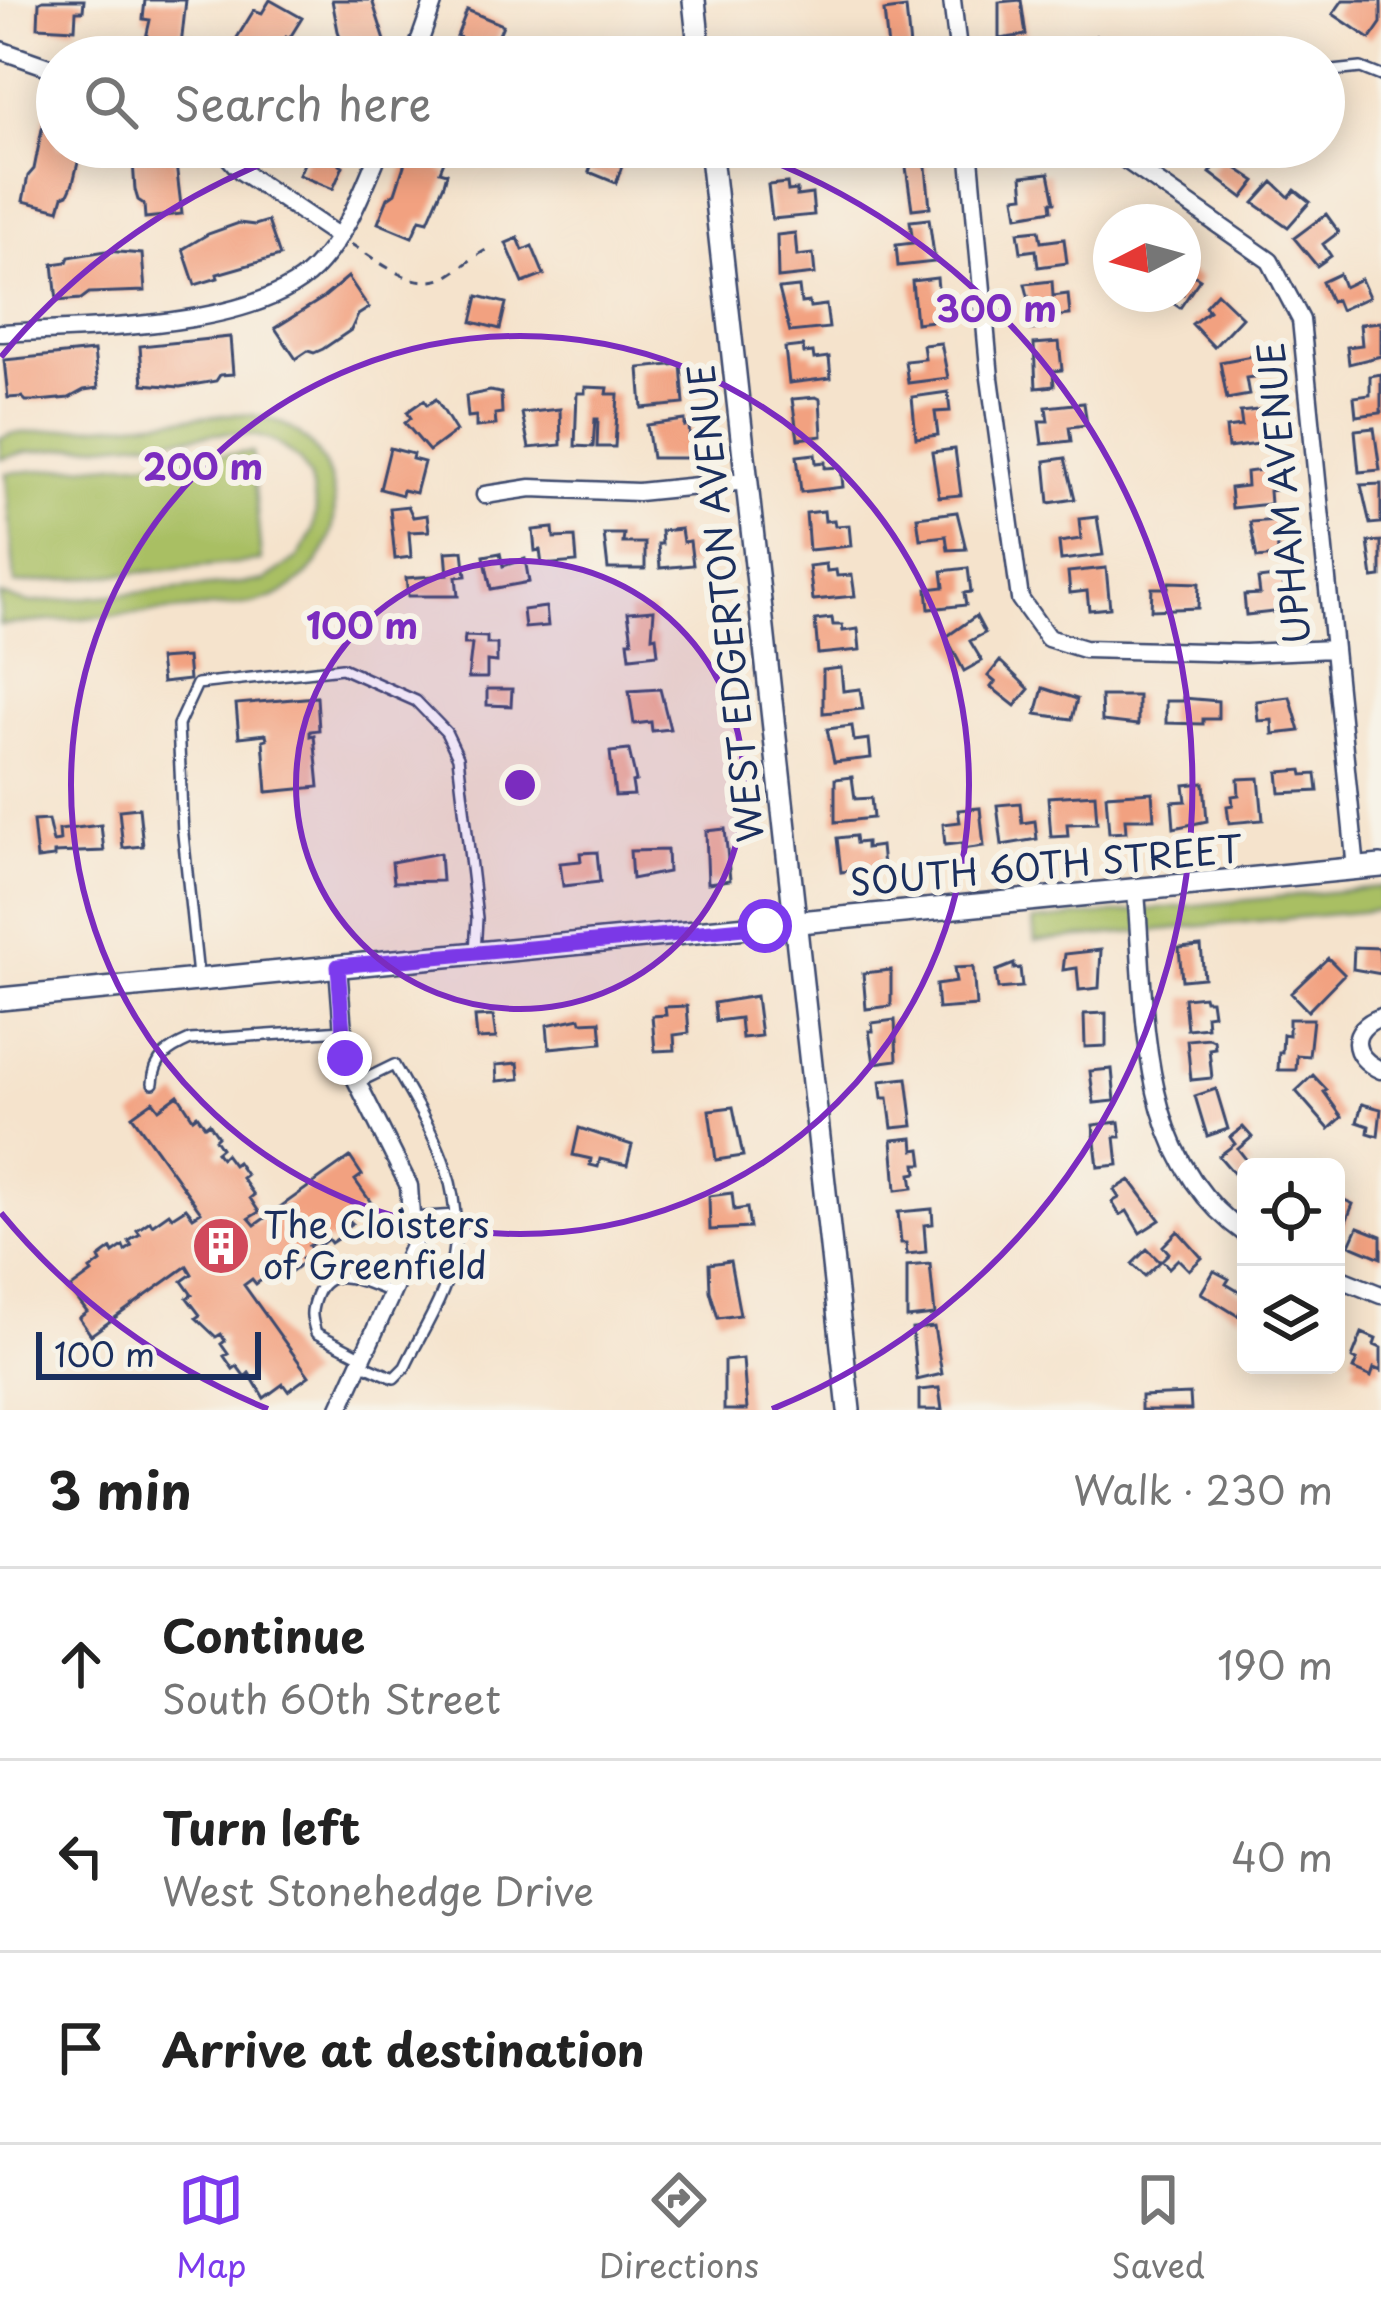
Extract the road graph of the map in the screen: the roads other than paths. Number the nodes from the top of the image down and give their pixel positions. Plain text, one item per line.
1 (434, 0) edge
2 (694, 0) edge
3 (952, 0) edge
4 (421, 36) edge
5 (698, 36) edge
6 (956, 36) edge
7 (0, 50) edge
8 (36, 63) edge
9 (1345, 69) edge
10 (1381, 76) edge
11 (238, 168) edge
12 (371, 168) edge
13 (712, 168) edge
14 (971, 168) edge
15 (1137, 168) edge
16 (340, 237) junction
17 (0, 333) edge
18 (747, 481) junction
19 (485, 495) dead end
20 (1332, 649) junction
21 (1381, 866) edge
22 (1356, 868) junction
23 (1136, 893) junction
24 (794, 923) junction
25 (476, 953) junction
26 (338, 966) junction
27 (198, 980) junction
28 (0, 999) edge
29 (1381, 1017) edge
30 (343, 1030) junction
31 (1381, 1070) edge
32 (153, 1083) dead end
33 (358, 1083) junction
34 (455, 1215) junction
35 (411, 1218) junction
36 (1237, 1228) edge
37 (1345, 1280) edge
38 (392, 1292) junction
39 (1381, 1295) edge
40 (362, 1360) junction
41 (339, 1410) edge
42 (848, 1410) edge

1 - 4 street
2 - 5 street
3 - 6 street
7 - 8 street
9 - 10 lane
11 - 16 street
12 - 16 street
13 - 18 street, WEST EDGERTON AVENUE
14 - 20 street
15 - 20 street, UPHAM AVENUE
16 - 17 street
18 - 19 street
18 - 24 street, WEST EDGERTON AVENUE
20 - 22 street, UPHAM AVENUE
21 - 22 street, SOUTH 60TH STREET
22 - 23 street, SOUTH 60TH STREET
23 - 24 street, SOUTH 60TH STREET
23 - 36 street
24 - 25 street, SOUTH 60TH STREET
24 - 42 street, WEST EDGERTON AVENUE
25 - 26 street, SOUTH 60TH STREET
25 - 27 lane
26 - 27 street, SOUTH 60TH STREET
26 - 30 street
27 - 28 street, SOUTH 60TH STREET
29 - 31 street
30 - 32 lane
30 - 33 street
33 - 34 lane
33 - 35 street
34 - 35 lane
34 - 40 lane
35 - 38 street
37 - 39 street
38 - 40 street
38 - 40 lane
40 - 41 street

